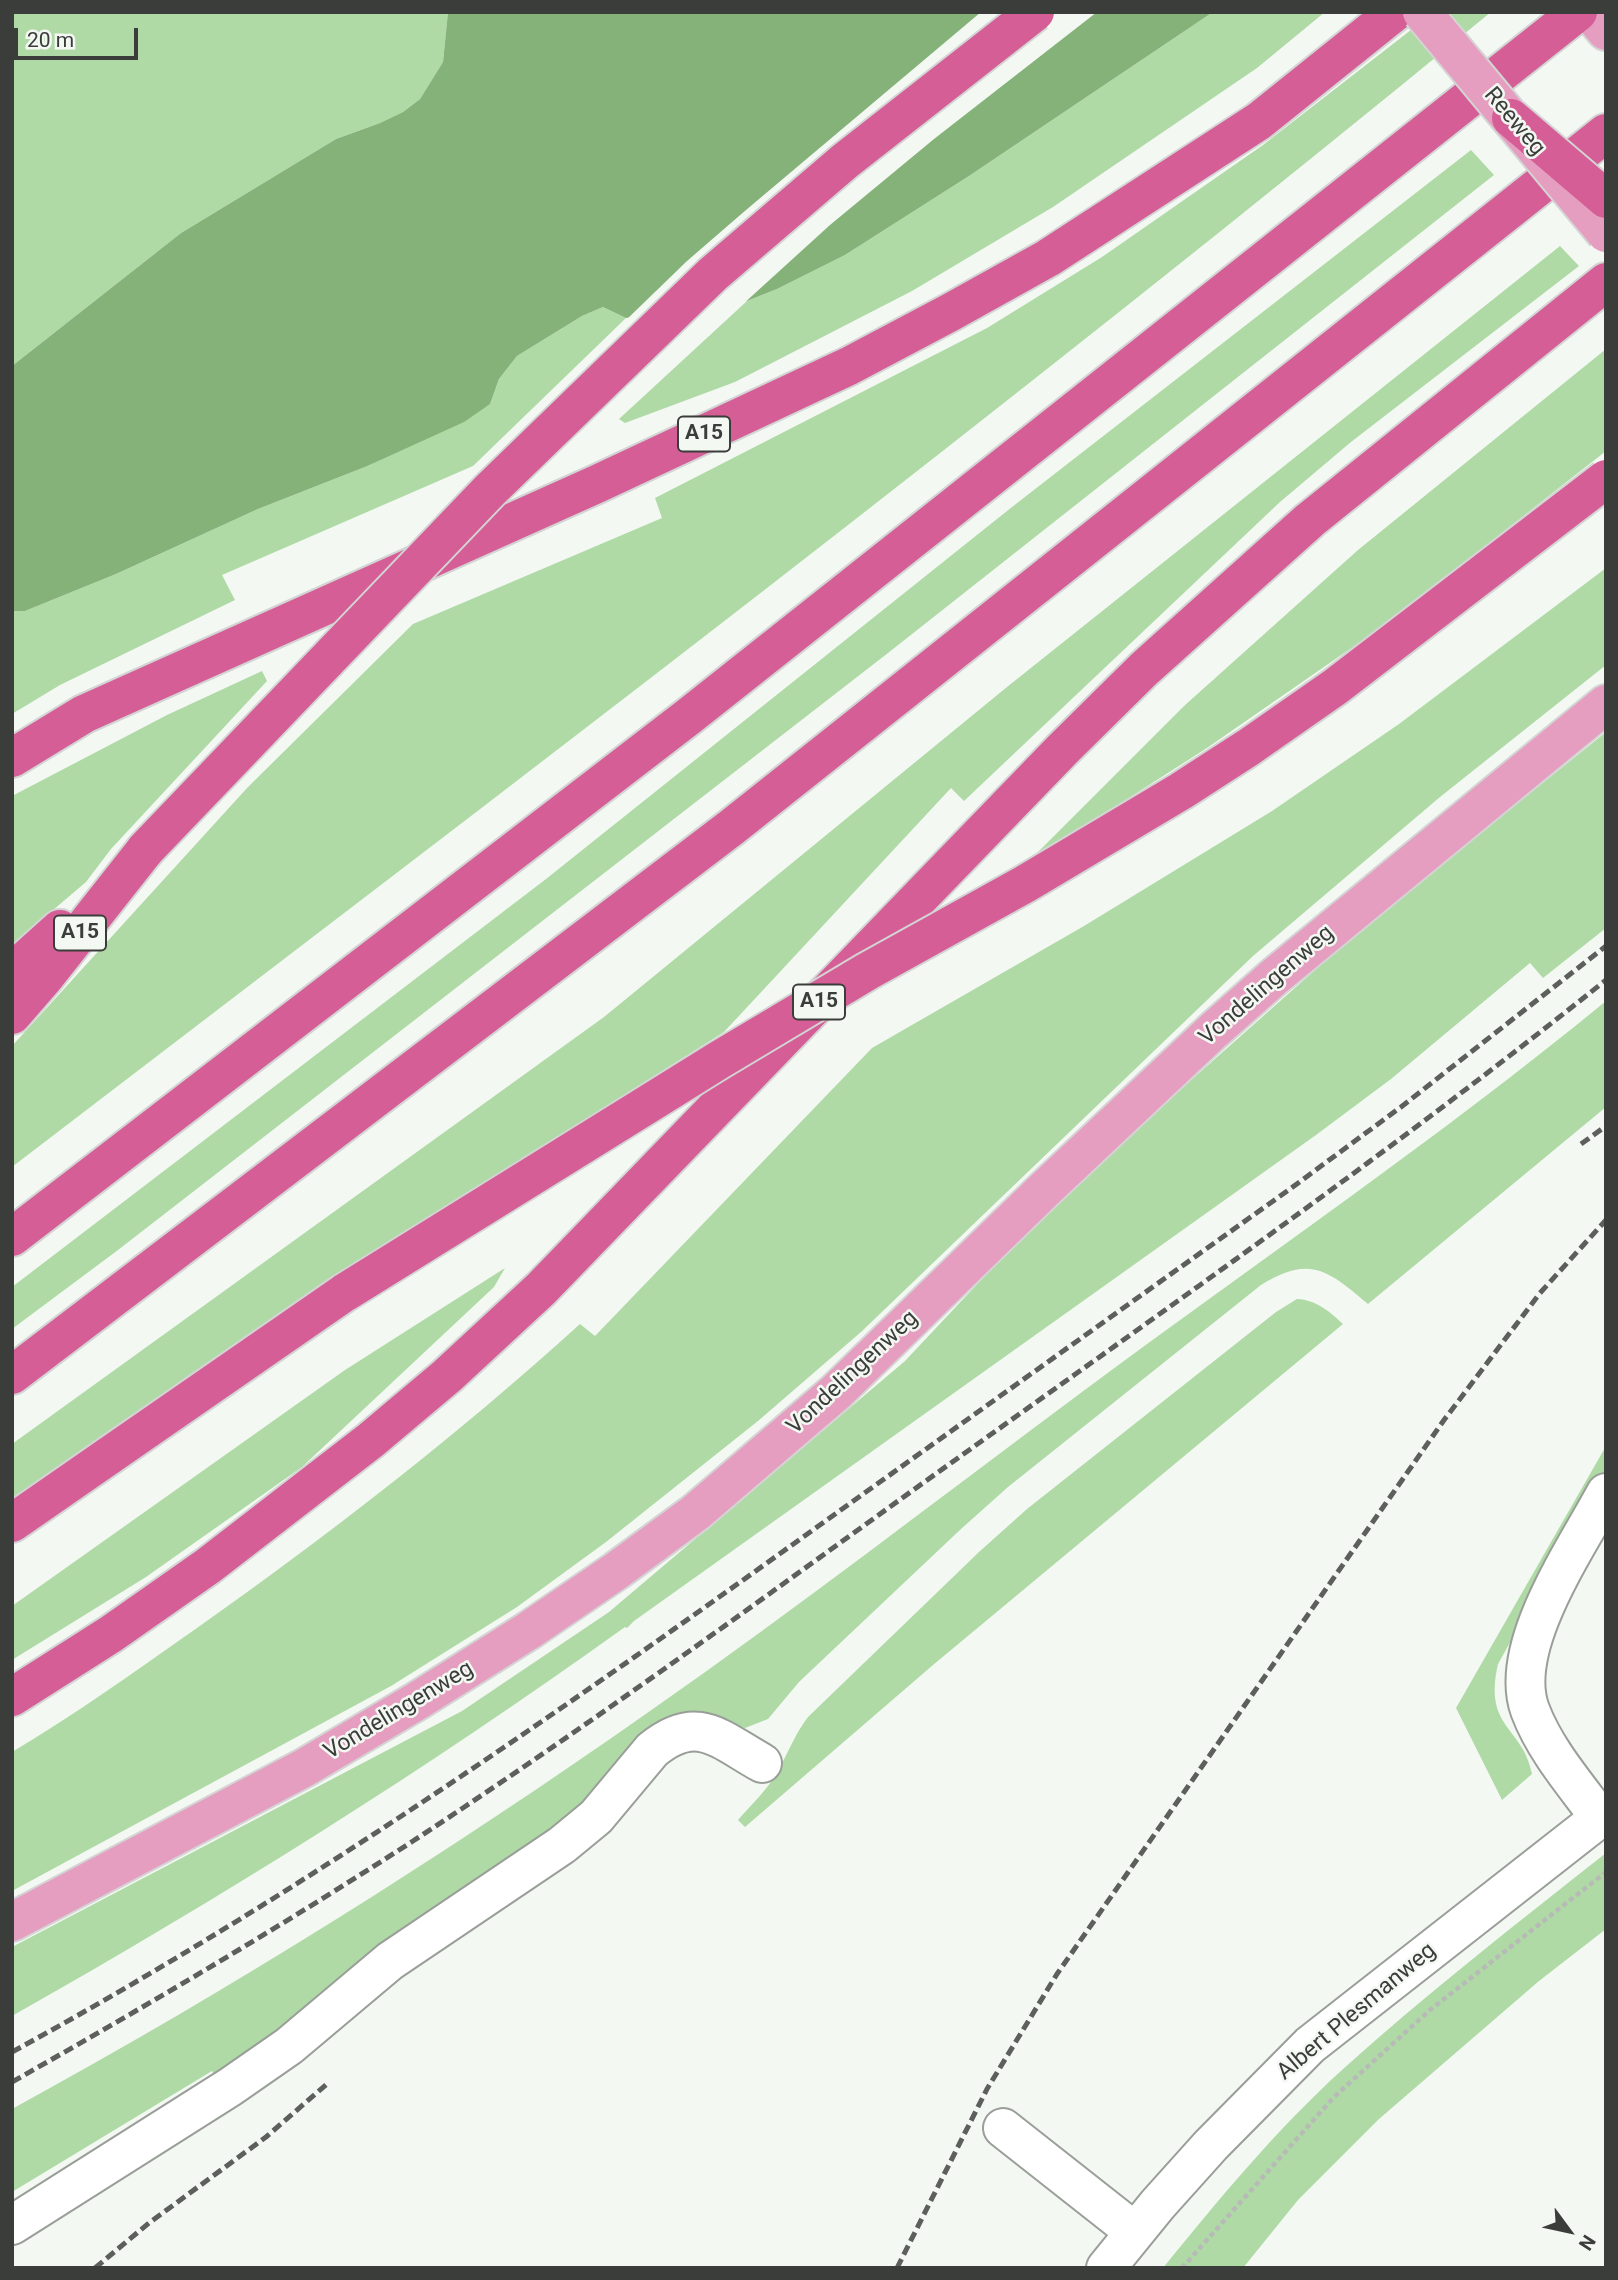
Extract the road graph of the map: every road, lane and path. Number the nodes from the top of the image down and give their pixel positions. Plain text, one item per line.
1 (1035, 12) edge
2 (1395, 12) edge
3 (1422, 12) edge
4 (1578, 12) edge
5 (1590, 12) edge
6 (1606, 31) edge
7 (1511, 118) junction
8 (1606, 133) edge
9 (1606, 199) edge
10 (1606, 233) edge
11 (1606, 282) edge
12 (1606, 479) edge
13 (1606, 704) edge
14 (12, 758) edge
15 (146, 849) junction
16 (12, 972) edge
17 (12, 1015) edge
18 (12, 1237) edge
19 (12, 1375) edge
20 (1606, 1493) edge
21 (12, 1523) edge
22 (12, 1697) edge
23 (762, 1763) dead end
24 (1603, 1815) edge
25 (1606, 1872) edge
26 (12, 1922) edge
27 (1003, 2128) dead end
28 (12, 2225) edge
29 (1135, 2232) junction
30 (1106, 2268) edge
31 (1182, 2268) edge

1 - 15 highway, A15, bridge
2 - 14 highway, A15
3 - 7 main road, Reeweg, bridge
4 - 18 highway
5 - 6 main road
7 - 9 highway, bridge
7 - 10 main road, Reeweg, bridge
8 - 19 highway
11 - 22 highway, A15
12 - 21 highway, A15, bridge
13 - 26 main road, Vondelingenweg
15 - 16 highway, A15
15 - 17 highway, A15
20 - 24 street
23 - 28 street
24 - 29 street, Albert Plesmanweg
25 - 31 path, Albert Plesmanweg
27 - 29 street
29 - 30 street, Albert Plesmanweg

